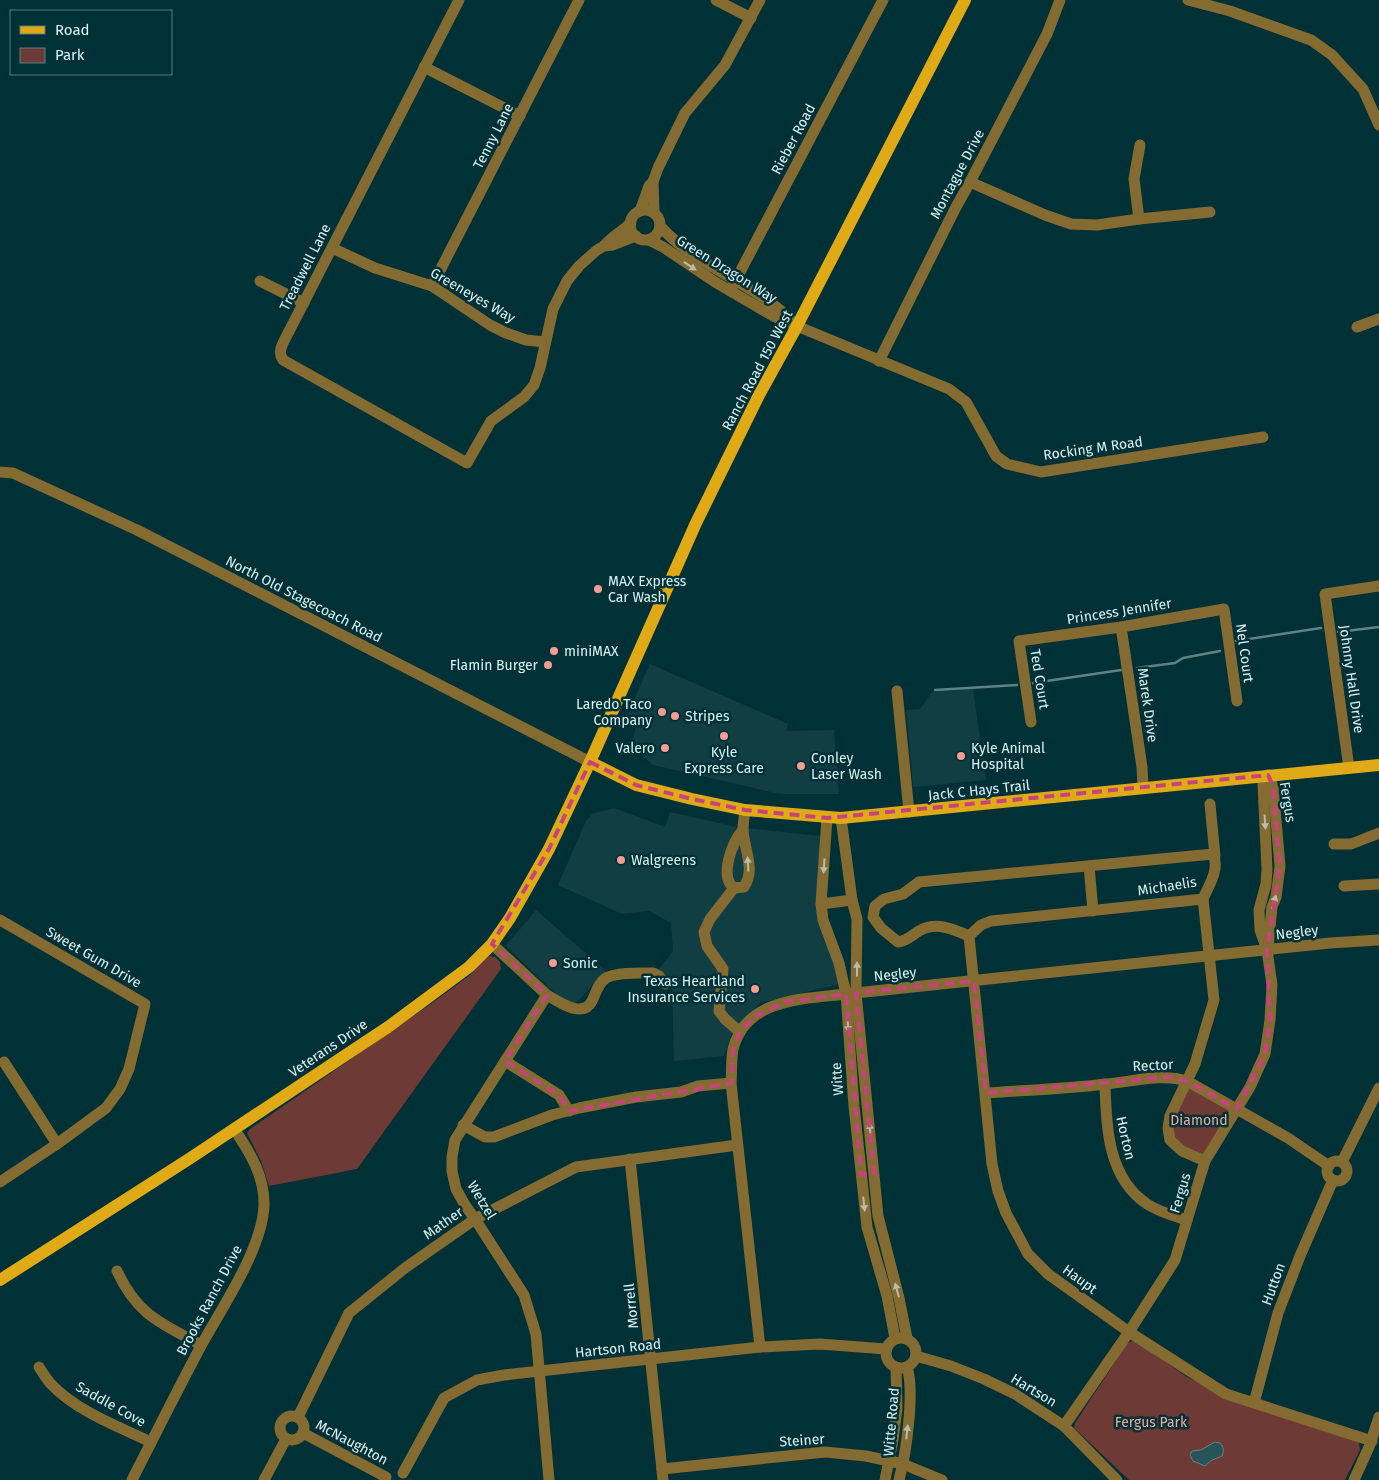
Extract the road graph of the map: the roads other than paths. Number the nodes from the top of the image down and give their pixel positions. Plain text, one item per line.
1 (459, 0) edge
2 (579, 0) edge
3 (716, 0) edge
4 (760, 0) edge
5 (883, 0) edge
6 (1060, 0) edge
7 (1188, 0) edge
8 (962, 1) edge
9 (751, 18) junction
10 (424, 68) junction
11 (520, 116) junction
12 (1379, 124) edge
13 (1140, 145) dead end
14 (654, 182) junction
15 (970, 182) junction
16 (640, 212) junction
17 (1210, 212) dead end
18 (654, 213) junction
19 (1139, 219) junction
20 (630, 223) junction
21 (660, 226) junction
22 (636, 236) junction
23 (649, 240) junction
24 (604, 246) junction
25 (332, 248) junction
26 (260, 281) dead end
27 (432, 286) junction
28 (732, 286) junction
29 (304, 303) junction
30 (1379, 319) edge
31 (797, 326) junction
32 (1357, 327) dead end
33 (545, 342) junction
34 (880, 361) junction
35 (1263, 437) dead end
36 (0, 462) edge
37 (0, 472) edge
38 (13, 473) junction
39 (1379, 586) edge
40 (1224, 609) joint
41 (1122, 626) junction
42 (1019, 641) joint
43 (897, 691) dead end
44 (1237, 701) dead end
45 (1031, 722) dead end
46 (590, 762) junction
47 (1379, 765) edge
48 (1349, 768) junction
49 (1268, 776) junction
50 (1143, 788) junction
51 (1210, 804) dead end
52 (745, 810) junction
53 (909, 812) junction
54 (827, 818) junction
55 (841, 818) junction
56 (743, 830) junction
57 (1379, 833) edge
58 (1334, 844) dead end
59 (1215, 856) junction
60 (1089, 866) junction
61 (1379, 884) edge
62 (1344, 886) dead end
63 (734, 888) junction
64 (1203, 899) junction
65 (852, 900) junction
66 (821, 904) junction
67 (1093, 910) junction
68 (873, 917) junction
69 (857, 919) junction
70 (0, 920) edge
71 (969, 936) junction
72 (1379, 940) edge
73 (492, 944) junction
74 (1268, 950) junction
75 (1208, 956) junction
76 (974, 981) junction
77 (665, 984) dead end
78 (851, 994) junction
79 (547, 995) junction
80 (740, 1032) junction
81 (4, 1062) dead end
82 (504, 1062) junction
83 (1187, 1081) junction
84 (731, 1083) junction
85 (1105, 1084) junction
86 (1379, 1088) edge
87 (986, 1093) junction
88 (1237, 1109) junction
89 (570, 1111) junction
90 (463, 1125) junction
91 (234, 1129) junction
92 (57, 1144) junction
93 (737, 1145) junction
94 (630, 1159) junction
95 (1206, 1160) junction
96 (1342, 1162) junction
97 (1329, 1166) junction
98 (874, 1174) junction
99 (861, 1175) junction
100 (1334, 1180) junction
101 (0, 1182) edge
102 (475, 1219) junction
103 (1187, 1220) junction
104 (888, 1256) junction
105 (876, 1260) junction
106 (117, 1271) dead end
107 (0, 1280) edge
108 (1129, 1332) junction
109 (901, 1338) junction
110 (201, 1345) junction
111 (760, 1347) junction
112 (886, 1349) junction
113 (916, 1356) junction
114 (651, 1359) junction
115 (39, 1367) dead end
116 (901, 1367) junction
117 (540, 1372) junction
118 (1254, 1403) junction
119 (298, 1417) junction
120 (1379, 1418) edge
121 (1064, 1426) junction
122 (303, 1433) junction
123 (286, 1439) junction
124 (1372, 1441) junction
125 (151, 1442) junction
126 (888, 1461) junction
127 (903, 1464) junction
128 (662, 1474) edge
129 (405, 1477) edge
130 (386, 1479) edge
131 (132, 1480) edge
132 (264, 1480) edge
133 (549, 1480) edge
134 (886, 1480) edge
135 (899, 1480) edge
136 (942, 1480) edge
137 (1117, 1480) edge
138 (1354, 1480) edge

1 - 10 street, Treadwell Lane
2 - 11 street, Tenny Lane
3 - 9 street
4 - 9 street
5 - 28 street, Rieber Road
6 - 15 street, Montague Drive
7 - 12 street
8 - 31 main road, Ranch Road 150 West
9 - 14 street
10 - 11 street
10 - 25 street, Treadwell Lane
11 - 27 street, Tenny Lane
13 - 19 street
14 - 16 street
14 - 18 street
15 - 19 street
15 - 34 street, Montague Drive
16 - 18 street
16 - 20 street
17 - 19 street
18 - 21 street
20 - 22 street
20 - 24 street
21 - 23 street
21 - 28 street, Green Dragon Way
22 - 23 street
22 - 24 street
23 -> 28 street, Green Dragon Way
24 - 33 street
25 - 27 street, Greeneyes Way
25 - 29 street, Treadwell Lane
26 - 29 street
27 - 33 street, Greeneyes Way
28 - 31 street, Green Dragon Way
29 - 33 street, Treadwell Lane
30 - 32 street
31 - 34 street, Rocking M Road
31 - 46 main road, Ranch Road 150 West
34 - 35 street, Rocking M Road
36 - 38 street
37 - 38 street, North Old Stagecoach Road
38 - 46 street, North Old Stagecoach Road
39 - 48 street, Johnny Hall Drive
40 - 41 street, Princess Jennifer
40 - 44 street, Nel Court
41 - 42 street, Princess Jennifer
41 - 50 street, Marek Drive
42 - 45 street, Ted Court
43 - 53 street
46 - 52 main road, Jack C Hays Trail
46 - 73 main road, Veterans Drive
47 - 48 main road, Jack C Hays Trail
48 - 49 main road, Jack C Hays Trail
49 - 50 main road, Jack C Hays Trail
49 - 74 street, Fergus
50 - 53 main road, Jack C Hays Trail
51 - 59 street
52 - 54 main road, Jack C Hays Trail
52 - 56 street
53 - 55 main road, Jack C Hays Trail
54 - 55 main road, Jack C Hays Trail
54 -> 66 street, Witte
55 - 65 street, Witte
56 - 63 street
63 -> 56 street
57 - 58 street
59 - 60 street, Michaelis
59 - 64 street, Michaelis
60 - 67 street
60 - 68 street, Michaelis
61 - 62 street
63 - 80 street
64 - 67 street, Michaelis
64 - 75 street
65 - 66 street
65 - 69 street, Witte
66 - 78 street, Witte
67 - 71 street, Michaelis
68 - 69 street
68 - 71 street
78 -> 69 street, Witte
70 - 92 street, Sweet Gum Drive
71 - 76 street, Haupt
72 - 74 street, Negley
73 - 79 street
73 - 91 main road, Veterans Drive
74 - 75 street, Negley
74 - 88 street, Fergus
75 - 76 street, Negley
75 - 83 street
76 - 78 street, Negley
76 - 87 street, Haupt
77 - 79 street
78 - 80 street, Negley
98 -> 78 street, Witte
78 -> 99 street, Witte
79 - 82 street, Wetzel
80 - 84 street, Negley
81 - 92 street
82 - 89 street
82 - 90 street, Wetzel
83 - 85 street, Rector
83 - 88 street, Rector
83 - 95 street
84 - 89 street
84 - 93 street, Negley
85 - 87 street, Rector
85 - 103 street, Horton
86 - 96 street
87 - 108 street, Haupt
88 - 95 street, Fergus
88 - 97 street, Rector
89 - 90 street
90 - 102 street, Wetzel
91 - 107 main road, Veterans Drive
91 - 110 street, Brooks Ranch Drive
92 - 101 street, Sweet Gum Drive
93 - 94 street, Mather
93 - 111 street, Negley
94 - 102 street, Mather
94 - 114 street, Morrell
95 - 103 street, Fergus
96 - 97 street
96 - 100 street
97 - 100 street
98 - 99 street
98 - 104 street, Witte
99 -> 105 street, Witte
100 - 118 street, Hutton
102 - 117 street, Wetzel
102 - 119 street, Mather
103 - 108 street, Fergus
104 - 105 street
109 -> 104 street, Witte
105 - 109 street, Witte
106 - 110 street
108 - 118 street, Haupt
108 - 121 street, Fergus
109 - 112 street
109 - 113 street
110 - 125 street, Brooks Ranch Drive
111 - 112 street, Hartson Road
111 - 114 street, Hartson Road
112 - 116 street
113 - 116 street
113 - 121 street, Hartson
114 - 117 street, Hartson Road
114 - 128 street, Morrell
115 - 125 street, Saddle Cove
116 - 126 street, Witte Road
127 -> 116 street, Witte Road
117 - 129 street, Hartson Road
117 - 133 street, Wetzel
118 - 124 street, Haupt
119 - 122 street
119 - 123 street
120 - 124 street
121 - 137 street, Hartson
122 - 123 street
122 - 130 street, McNaughton
123 - 132 street
124 - 138 street
125 - 131 street, Brooks Ranch Drive
126 - 127 street, Steiner
126 - 128 street, Steiner
126 - 134 street, Witte Road
127 - 135 street, Witte Road
127 - 136 street, Steiner
129 - 130 street

